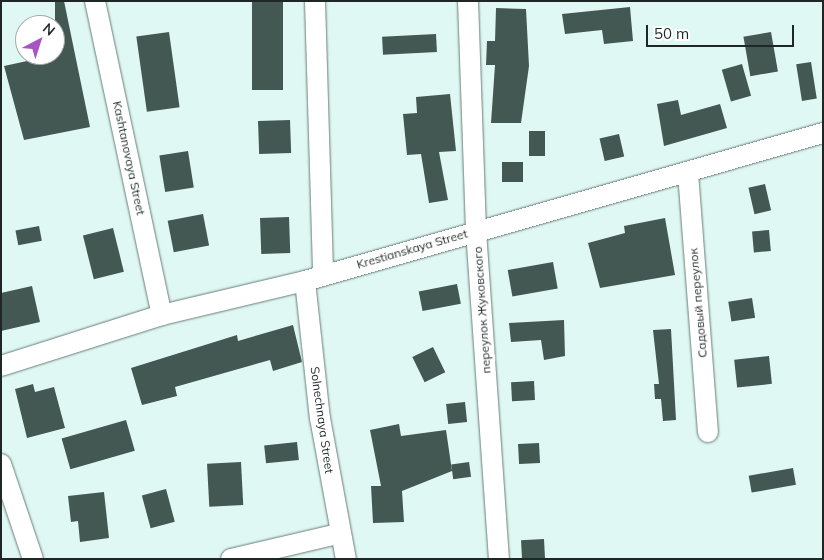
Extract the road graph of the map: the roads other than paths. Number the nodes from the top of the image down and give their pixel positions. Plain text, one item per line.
1 (95, 1) edge
2 (315, 1) edge
3 (468, 1) edge
4 (823, 133) edge
5 (688, 173) junction
6 (476, 231) junction
7 (314, 278) junction
8 (162, 315) junction
9 (1, 366) edge
10 (708, 432) dead end
11 (1, 464) edge
12 (338, 534) junction
13 (33, 559) edge
14 (231, 559) edge
15 (346, 559) edge
16 (499, 559) edge

1 - 8 street, Kashtanovaya Street
2 - 7 street, Solnechnaya Street
3 - 6 street, переулок Жуковского
4 - 5 street, Krestianskaya Street
5 - 6 street, Krestianskaya Street
5 - 10 street, Садовый переулок
6 - 7 street, Krestianskaya Street
6 - 16 street, переулок Жуковского
7 - 8 street, Krestianskaya Street
7 - 12 street, Solnechnaya Street
8 - 9 street, Krestianskaya Street
11 - 13 street
12 - 14 street
12 - 15 street, Solnechnaya Street

